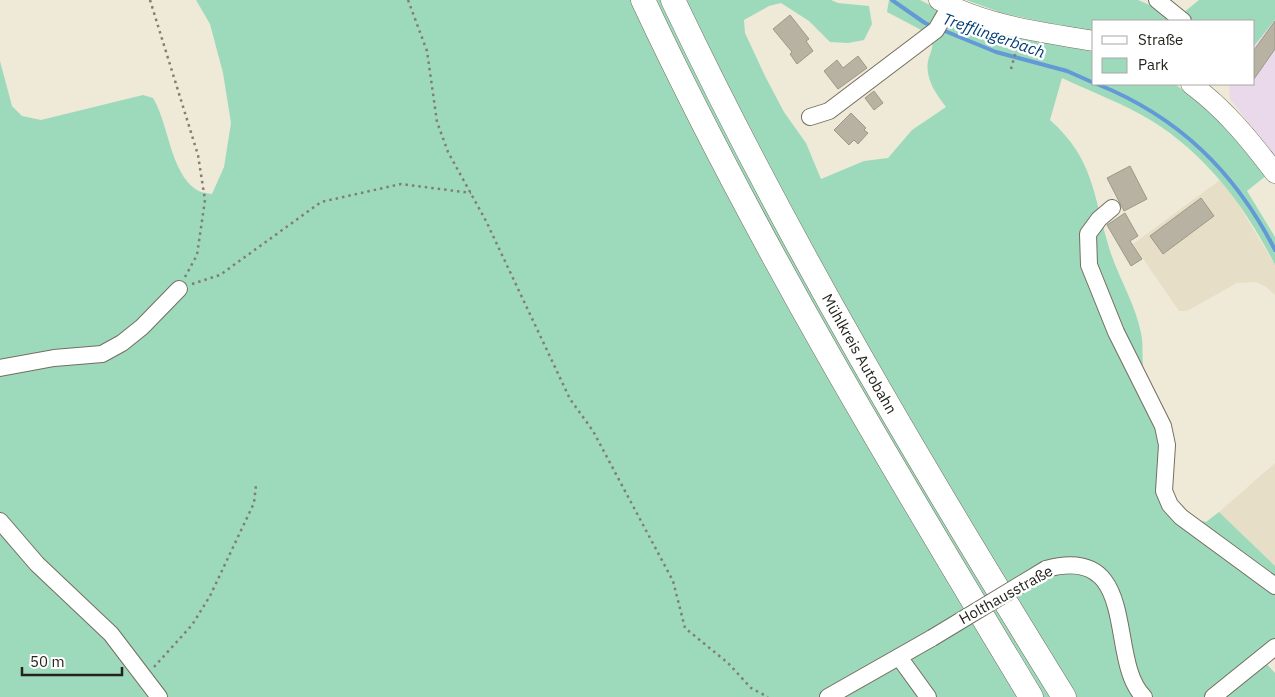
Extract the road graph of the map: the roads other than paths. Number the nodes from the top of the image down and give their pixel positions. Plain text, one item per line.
1 (643, 0) edge
2 (674, 0) edge
3 (1157, 0) edge
4 (942, 13) edge
5 (1182, 20) edge
6 (1092, 41) edge
7 (1193, 85) edge
8 (810, 117) dead end
9 (1275, 173) edge
10 (1112, 208) dead end
11 (179, 288) road end
12 (0, 368) edge
13 (0, 521) edge
14 (1275, 586) edge
15 (1275, 646) edge
16 (899, 657) junction
17 (159, 697) edge
18 (828, 697) edge
19 (928, 697) edge
20 (1032, 697) edge
21 (1064, 697) edge
22 (1144, 697) edge
23 (1213, 697) edge

1 - 20 highway, Mühlkreis Autobahn
2 - 21 highway, Mühlkreis Autobahn
3 - 5 street
4 - 6 main road
4 - 8 street
7 - 9 main road
10 - 14 street
11 - 12 street
13 - 17 street
15 - 23 street
16 - 18 street, Holthausstraße
16 - 19 street
16 - 22 street, Holthausstraße, bridge

